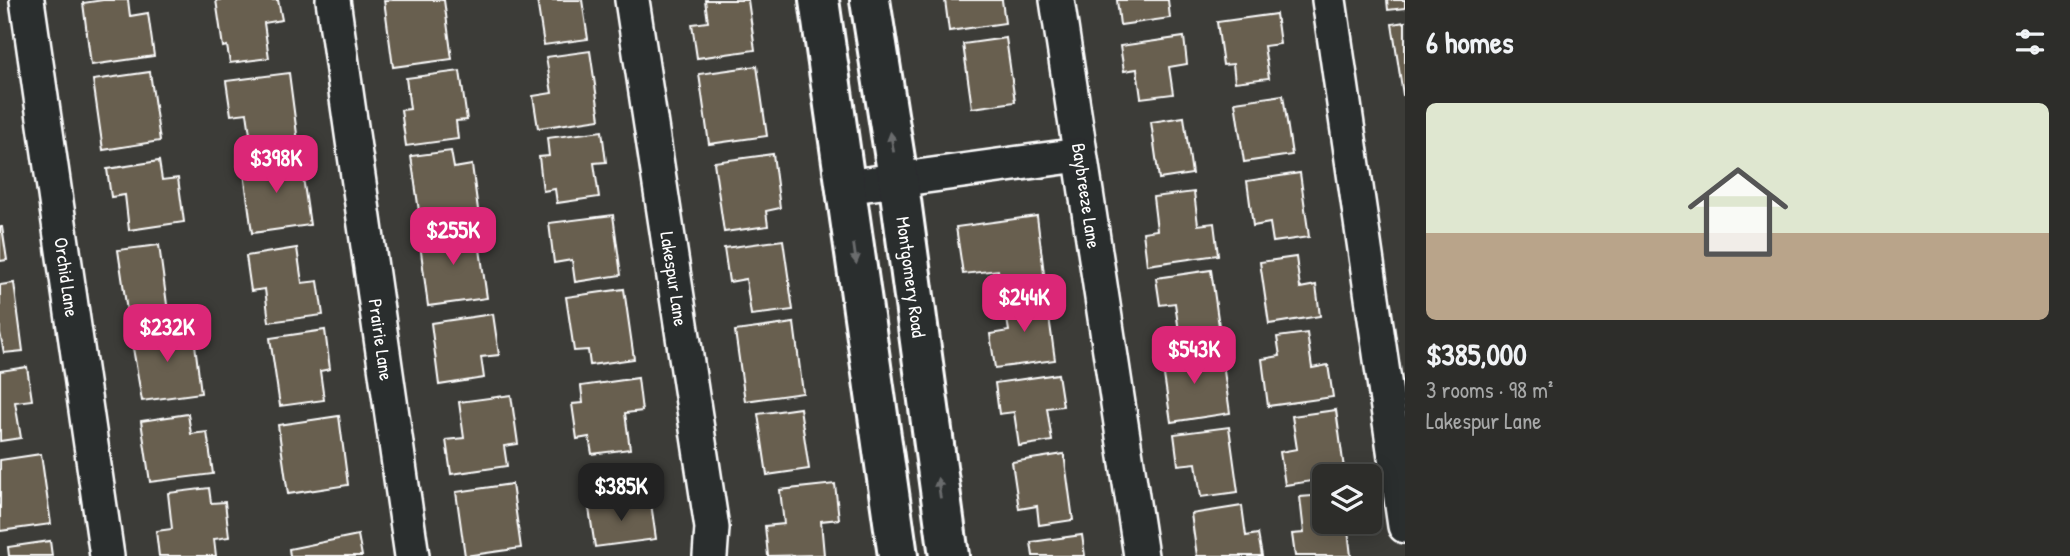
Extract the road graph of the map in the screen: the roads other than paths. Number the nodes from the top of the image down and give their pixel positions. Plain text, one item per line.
1 (27, 0) edge
2 (333, 0) edge
3 (632, 0) edge
4 (819, 0) edge
5 (870, 0) edge
6 (1057, 0) edge
7 (1329, 0) edge
8 (1080, 155) junction
9 (898, 178) junction
10 (845, 187) junction
11 (1405, 526) edge
12 (107, 556) edge
13 (412, 556) edge
14 (710, 556) edge
15 (898, 556) edge
16 (949, 556) edge
17 (1141, 556) edge

1 - 12 street, Orchid Lane
2 - 13 street, Prairie Lane
3 - 14 street, Lakespur Lane
4 - 10 main road
9 -> 5 main road, Montgomery Road
6 - 8 street, Baybreeze Lane
7 - 11 street
8 - 9 street
8 - 17 street, Baybreeze Lane
9 - 10 street
16 -> 9 main road, Montgomery Road
10 -> 15 main road

